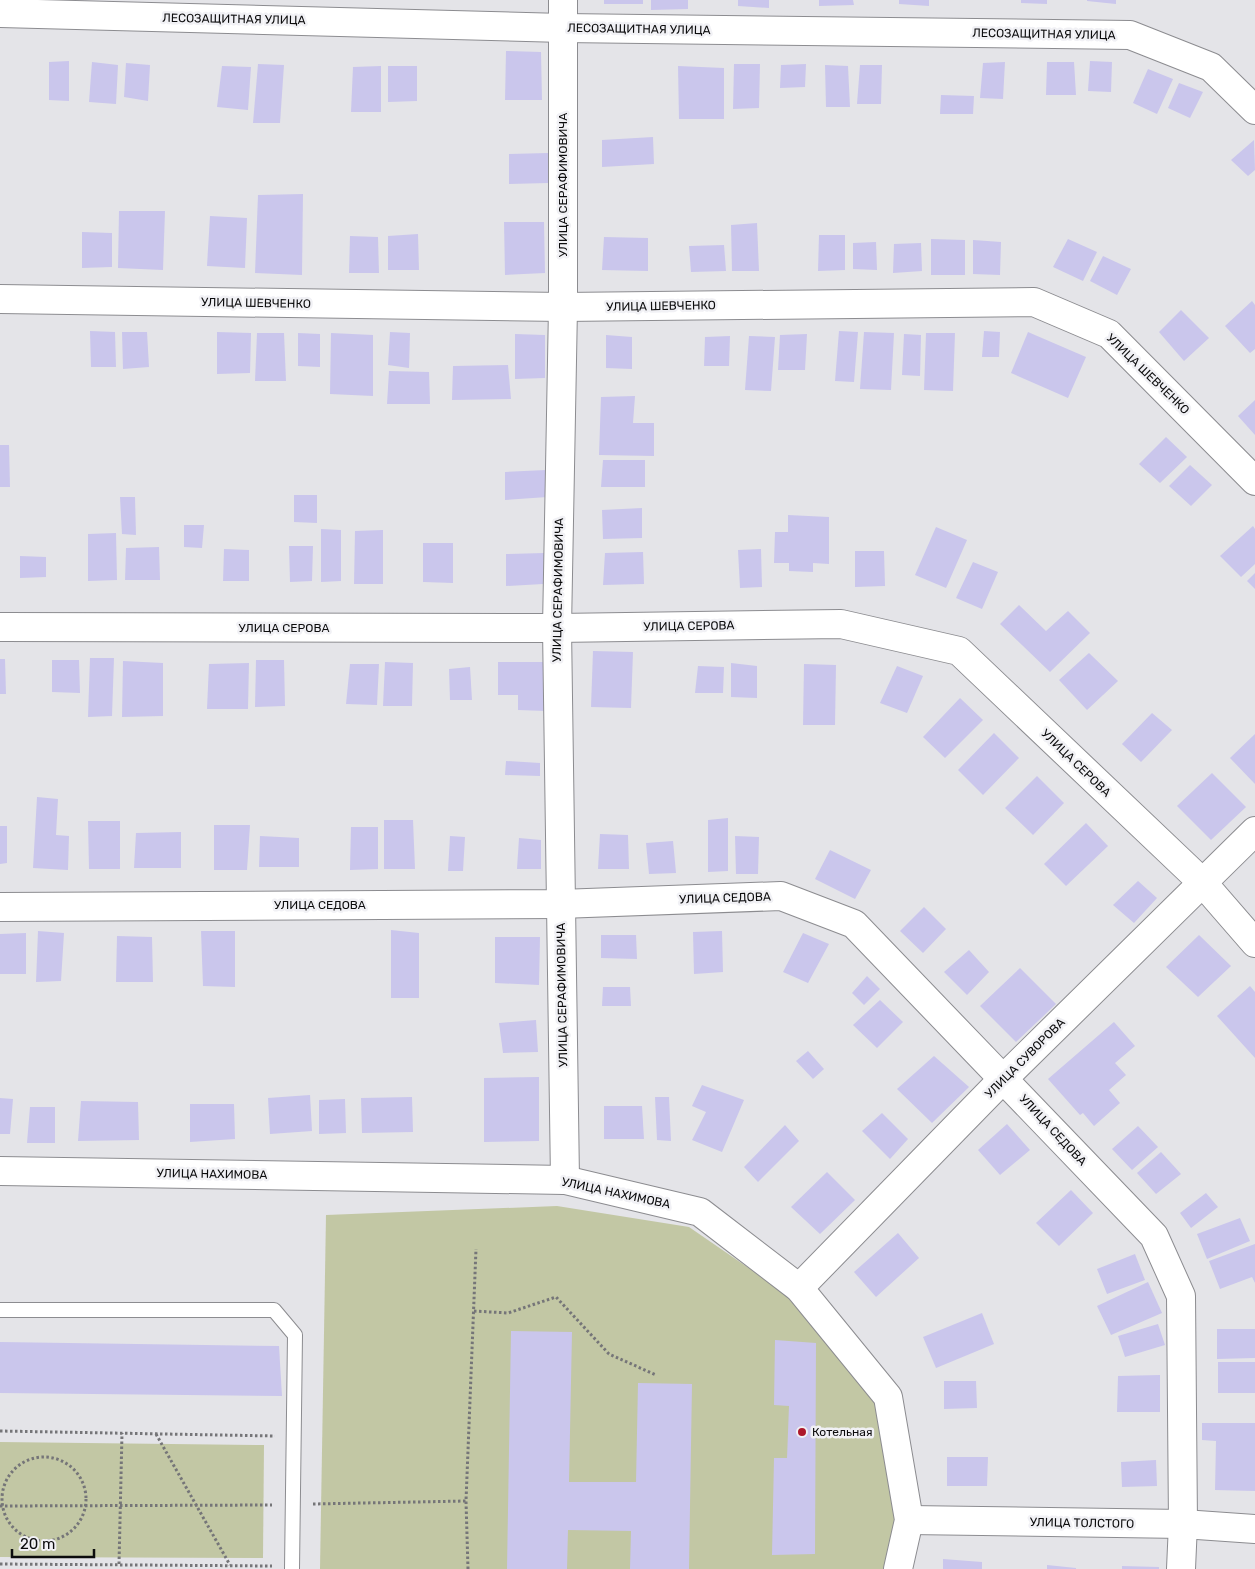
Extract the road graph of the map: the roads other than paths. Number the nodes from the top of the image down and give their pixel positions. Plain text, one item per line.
1 (563, 0) edge
2 (0, 13) edge
3 (564, 28) junction
4 (1255, 110) edge
5 (0, 299) edge
6 (563, 307) junction
7 (1255, 481) edge
8 (0, 627) edge
9 (557, 628) junction
10 (1255, 831) edge
11 (1202, 882) junction
12 (560, 904) junction
13 (0, 907) edge
14 (1255, 943) edge
15 (1004, 1078) junction
16 (0, 1171) edge
17 (565, 1180) junction
18 (799, 1288) junction
19 (0, 1310) edge
20 (909, 1520) junction
21 (1183, 1524) junction
22 (1255, 1529) edge
23 (292, 1569) edge
24 (898, 1569) edge
25 (1181, 1569) edge

1 - 3 street, УЛИЦА СЕРАФИМОВИЧА
2 - 3 street, ЛЕСОЗАЩИТНАЯ УЛИЦА
3 - 4 street, ЛЕСОЗАЩИТНАЯ УЛИЦА
3 - 6 street, УЛИЦА СЕРАФИМОВИЧА
5 - 6 street, УЛИЦА ШЕВЧЕНКО
6 - 7 street, УЛИЦА ШЕВЧЕНКО
6 - 9 street, УЛИЦА СЕРАФИМОВИЧА
8 - 9 street, УЛИЦА СЕРОВА
9 - 11 street, УЛИЦА СЕРОВА
9 - 12 street, УЛИЦА СЕРАФИМОВИЧА
10 - 11 street, УЛИЦА СУВОРОВА
11 - 14 street, УЛИЦА СЕРОВА
11 - 15 street, УЛИЦА СУВОРОВА
12 - 13 street, УЛИЦА СЕДОВА
12 - 15 street, УЛИЦА СЕДОВА
12 - 17 street, УЛИЦА СЕРАФИМОВИЧА
15 - 18 street, УЛИЦА СУВОРОВА
15 - 21 street, УЛИЦА СЕДОВА
16 - 17 street, УЛИЦА НАХИМОВА
17 - 18 street, УЛИЦА НАХИМОВА
18 - 20 street, УЛИЦА НАХИМОВА
19 - 23 lane
20 - 21 street, УЛИЦА ТОЛСТОГО
20 - 24 street, УЛИЦА НАХИМОВА
21 - 22 street, УЛИЦА ТОЛСТОГО
21 - 25 street, УЛИЦА СЕДОВА

